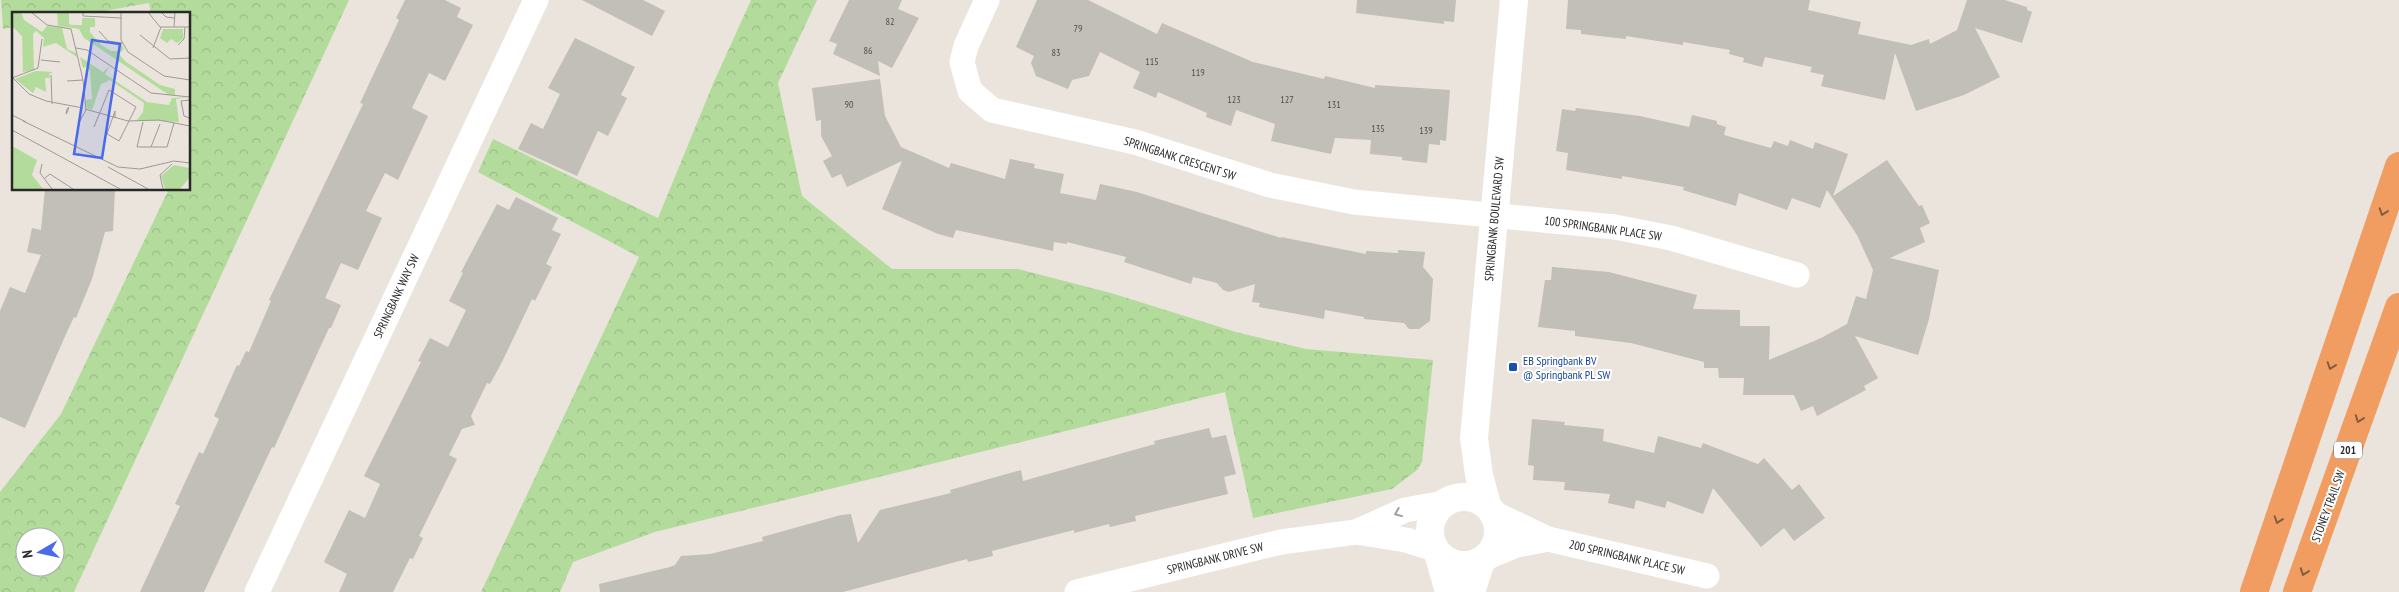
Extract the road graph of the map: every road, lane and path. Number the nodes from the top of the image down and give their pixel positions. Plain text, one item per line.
1 (536, 0) edge
2 (987, 0) edge
3 (1514, 0) edge
4 (2399, 166) edge
5 (1495, 214) junction
6 (1797, 275) dead end
7 (2399, 307) edge
8 (1474, 438) junction
9 (1447, 502) junction
10 (1490, 509) junction
11 (1356, 532) junction
12 (1548, 539) junction
13 (1437, 551) junction
14 (1483, 560) junction
15 (1707, 576) dead end
16 (257, 592) edge
17 (1077, 592) edge
18 (1449, 592) edge
19 (1471, 592) edge
20 (2254, 592) edge
21 (2297, 592) edge

1 - 16 street, SPRINGBANK WAY SW
2 - 5 street, SPRINGBANK CRESCENT SW
3 - 5 street, SPRINGBANK BOULEVARD SW
4 -> 20 highway
5 - 6 street, 100 SPRINGBANK PLACE SW
5 - 8 street, SPRINGBANK BOULEVARD SW
7 -> 21 highway, STONEY TRAIL SW / 201
8 - 9 street, SPRINGBANK BOULEVARD SW
8 - 10 street, SPRINGBANK BOULEVARD SW
9 - 10 street
9 -> 11 street, SPRINGBANK DRIVE SW
9 - 13 street
10 - 12 street, 200 SPRINGBANK PLACE SW
10 - 14 street
11 - 13 street, SPRINGBANK DRIVE SW
11 - 17 street, SPRINGBANK DRIVE SW
12 - 14 street, 200 SPRINGBANK PLACE SW
12 - 15 street, 200 SPRINGBANK PLACE SW
13 - 14 street
13 - 18 street
14 - 19 street

